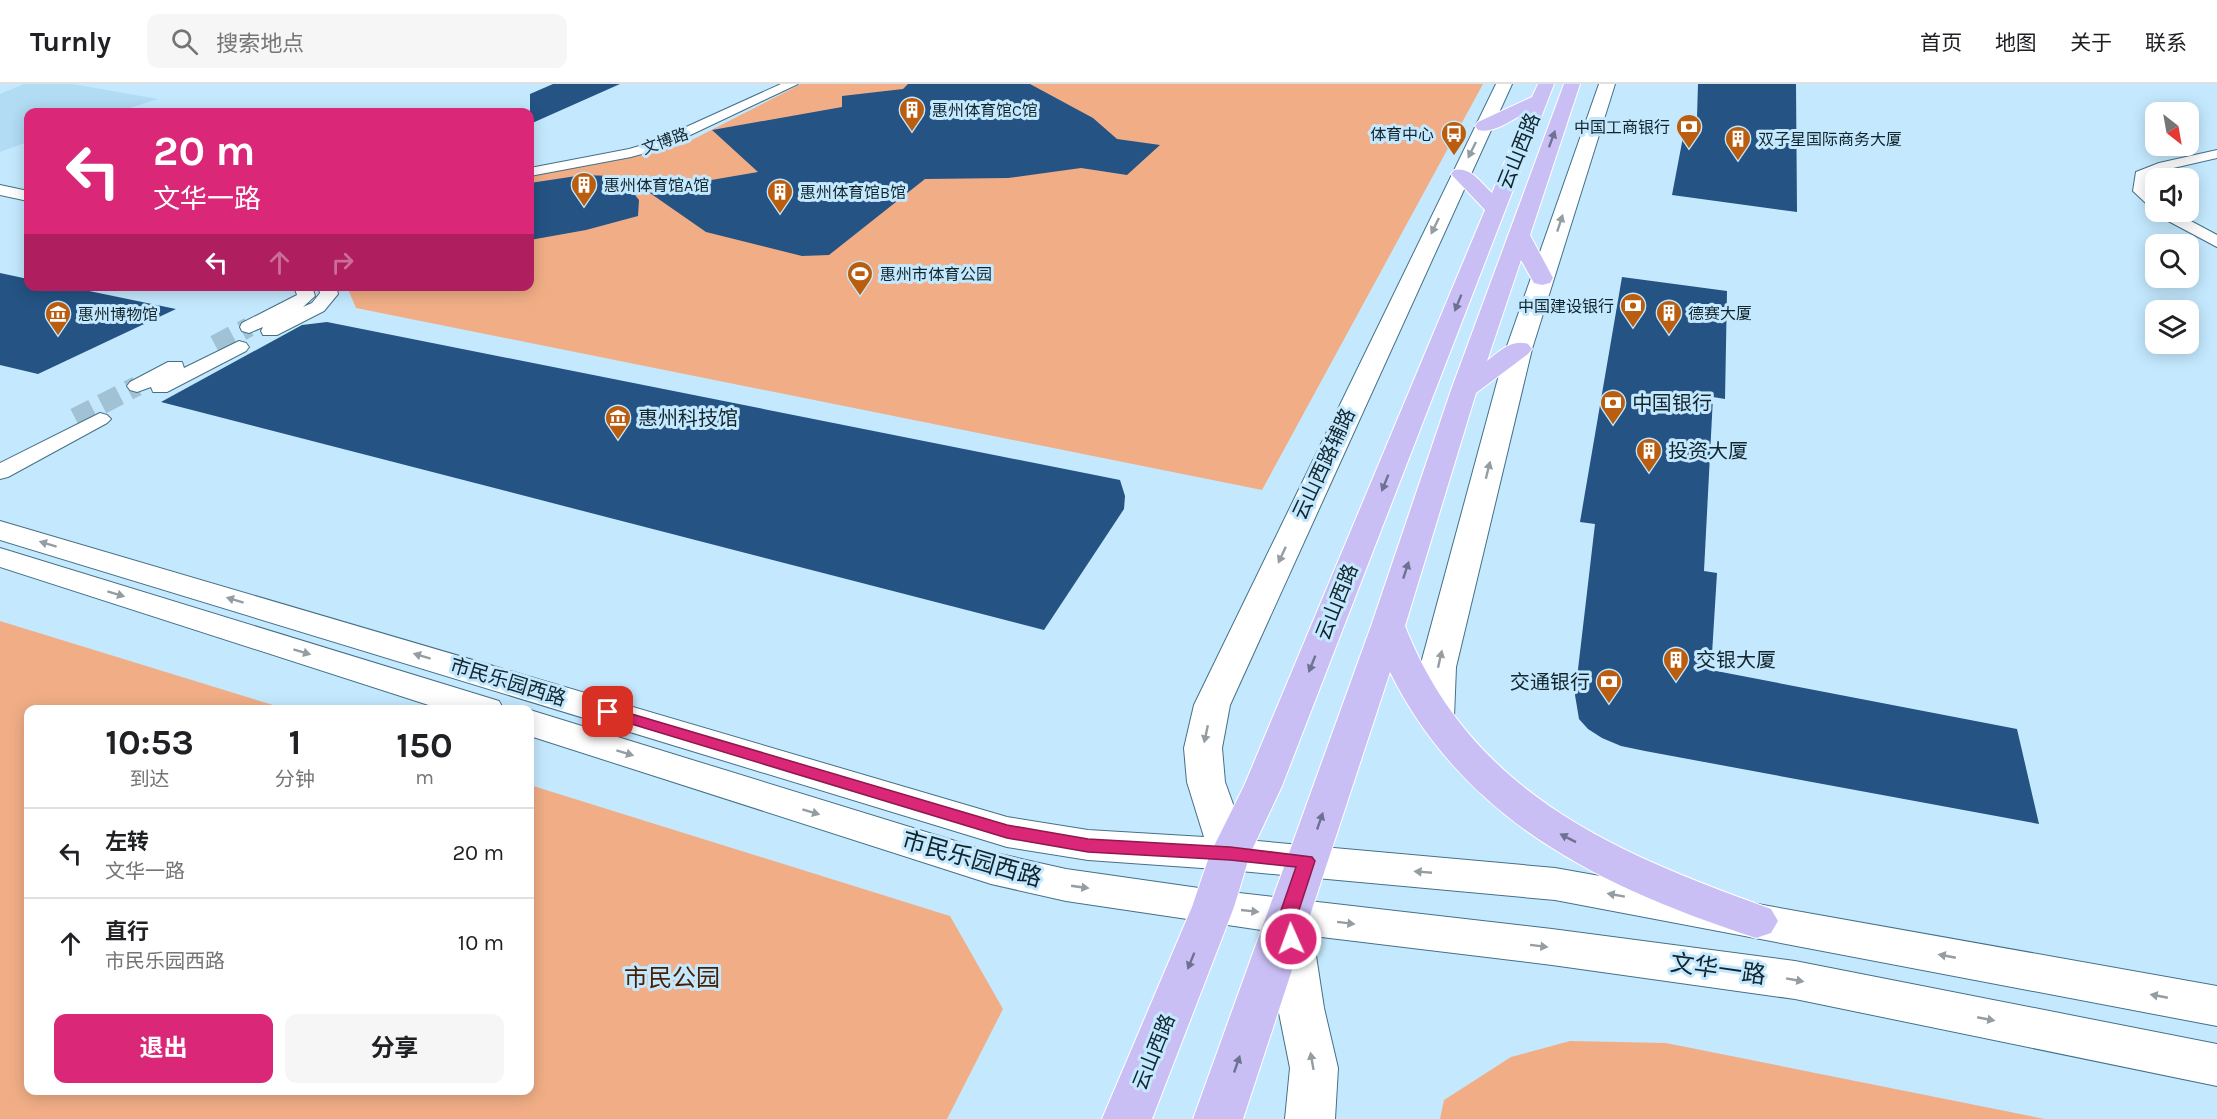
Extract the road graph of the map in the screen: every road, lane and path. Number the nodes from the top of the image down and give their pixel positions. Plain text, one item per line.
1 (769, 84) edge
2 (792, 84) edge
3 (1504, 84) edge
4 (1572, 84) edge
5 (1607, 84) edge
6 (1543, 92) edge
7 (1484, 126) junction
8 (2217, 154) edge
9 (534, 164) edge
10 (2159, 168) edge
11 (534, 171) edge
12 (2145, 173) edge
13 (1461, 174) junction
14 (0, 190) edge
15 (2145, 194) edge
16 (24, 195) edge
17 (0, 205) edge
18 (24, 209) edge
19 (1496, 210) junction
20 (2181, 222) edge
21 (1518, 233) junction
22 (2217, 242) edge
23 (1542, 279) junction
24 (304, 291) edge
25 (328, 291) edge
26 (249, 327) tunnel mouth
27 (270, 331) tunnel mouth
28 (215, 345) tunnel mouth
29 (239, 347) tunnel mouth
30 (1519, 349) junction
31 (137, 386) tunnel mouth
32 (160, 388) tunnel mouth
33 (1464, 390) junction
34 (75, 418) tunnel mouth
35 (100, 419) tunnel mouth
36 (0, 456) edge
37 (0, 472) edge
38 (0, 530) edge
39 (0, 557) edge
40 (1388, 626) junction
41 (470, 705) edge
42 (1436, 717) junction
43 (534, 724) edge
44 (1230, 854) junction
45 (1306, 861) junction
46 (1213, 907) junction
47 (1288, 916) junction
48 (1756, 921) junction
49 (2217, 1006) edge
50 (2217, 1065) edge
51 (1127, 1119) edge
52 (1218, 1119) edge
53 (1310, 1119) edge

1 - 9 street, 文博路
2 - 11 street, 文博路
3 - 7 main road, 云山西路辅路
21 -> 4 main road, 云山西路
23 -> 5 main road
6 - 7 main road
6 - 19 main road, 云山西路
7 -> 13 main road, 云山西路辅路
8 - 10 street
12 - 15 street
13 - 19 main road
13 -> 44 main road, 云山西路辅路
14 - 16 street
17 - 18 street
19 -> 44 main road, 云山西路
20 - 22 street
21 - 23 main road
21 - 33 main road, 云山西路
23 - 30 main road
24 - 26 street
25 - 27 street
28 - 31 street
29 - 32 street
30 - 33 main road
42 -> 30 main road
40 -> 33 main road, 云山西路
34 - 36 street
35 - 37 street
44 -> 38 main road, 市民乐园西路
39 -> 41 main road, 市民乐园西路
40 - 42 main road
45 -> 40 main road, 云山西路
48 -> 42 main road
43 -> 46 main road, 市民乐园西路
44 - 45 main road
44 - 46 main road, 云山西路
45 - 47 main road, 云山西路
48 -> 45 main road
46 -> 47 main road, 文华一路
46 -> 51 main road, 云山西路
47 -> 50 main road, 文华一路
52 -> 47 main road, 云山西路
53 -> 47 main road
49 -> 48 main road

